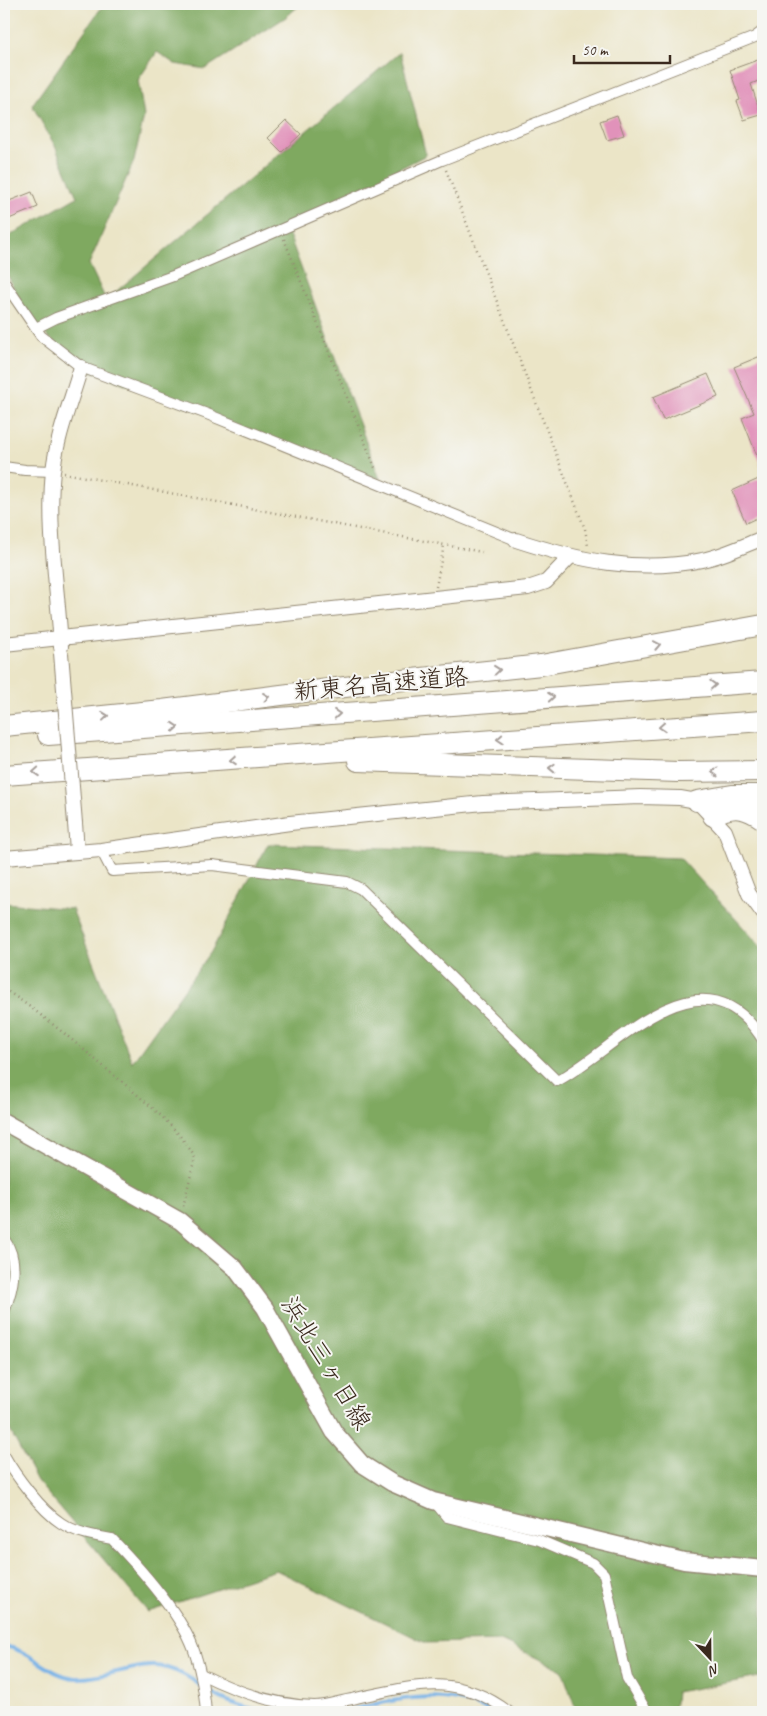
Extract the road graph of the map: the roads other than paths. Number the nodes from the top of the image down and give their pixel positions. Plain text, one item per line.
1 (763, 31) edge
2 (4, 282) edge
3 (36, 328) junction
4 (81, 368) junction
5 (4, 467) edge
6 (53, 471) junction
7 (763, 538) edge
8 (516, 540) joint
9 (570, 557) junction
10 (763, 624) edge
11 (60, 638) junction
12 (4, 644) edge
13 (763, 682) edge
14 (763, 720) edge
15 (4, 726) edge
16 (4, 738) edge
17 (258, 758) junction
18 (763, 771) edge
19 (4, 775) edge
20 (763, 795) edge
21 (697, 801) junction
22 (714, 816) junction
23 (763, 819) edge
24 (101, 850) junction
25 (77, 851) junction
26 (4, 858) edge
27 (763, 913) edge
28 (763, 1040) edge
29 (4, 1122) edge
30 (4, 1239) edge
31 (4, 1312) edge
32 (4, 1454) edge
33 (433, 1501) junction
34 (763, 1570) edge
35 (202, 1677) junction
36 (206, 1708) edge
37 (509, 1712) edge
38 (647, 1712) edge

1 - 3 street
2 - 3 street
3 - 4 street
4 - 6 street
4 - 8 street
5 - 6 street
6 - 11 street
7 - 9 street
8 - 9 street
9 - 11 street
15 -> 10 highway
11 - 12 street
11 - 25 street, bridge
16 -> 13 highway, 新東名高速道路
14 -> 17 highway
18 -> 17 highway
17 -> 19 highway
20 - 21 highway
21 - 22 street
21 - 24 street
22 - 23 highway
22 - 27 street
24 - 25 street
24 - 28 street
25 - 26 street
29 - 33 main road, 浜北三ヶ日線
30 - 31 street
32 - 35 street
33 - 34 main road, 浜北三ヶ日線
33 - 38 street
35 - 36 street
35 - 37 street

